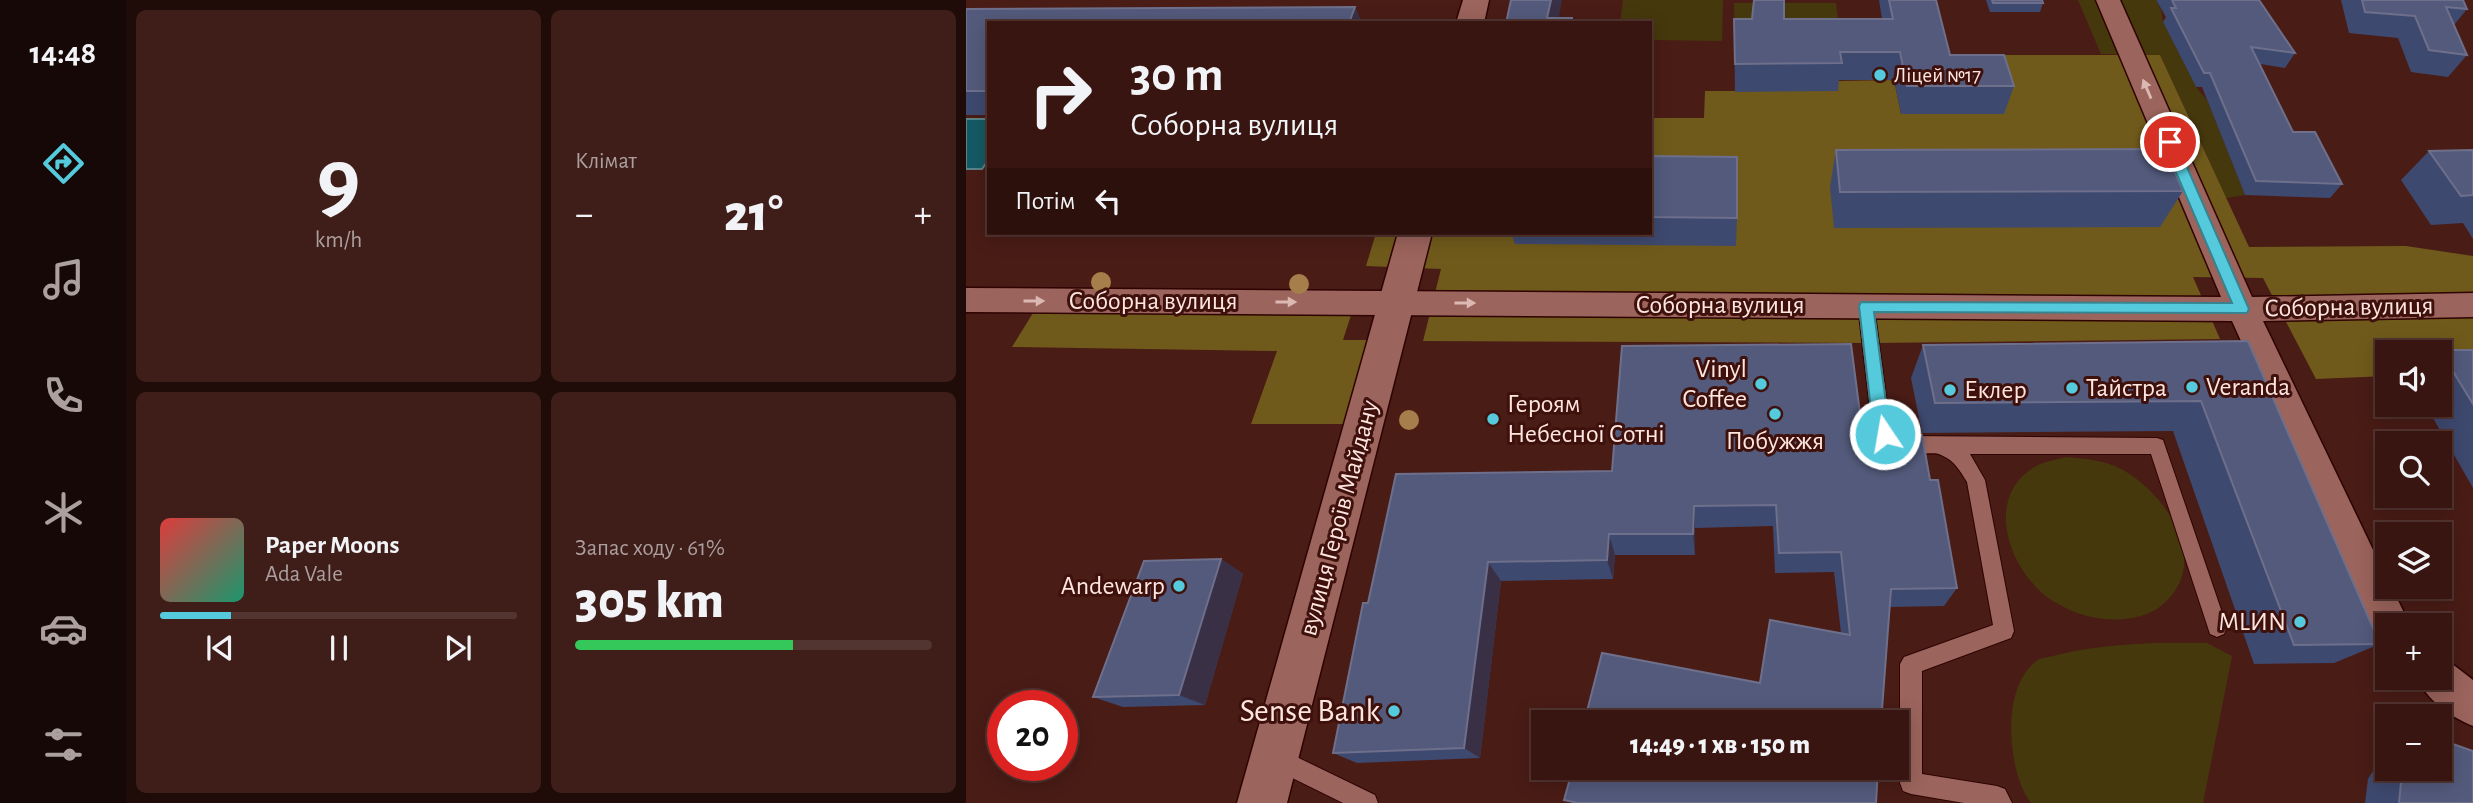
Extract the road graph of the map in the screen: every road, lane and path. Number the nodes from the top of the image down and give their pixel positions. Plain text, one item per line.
1 (1476, 0) edge
2 (2108, 0) edge
3 (1471, 21) edge
4 (1414, 235) edge
5 (966, 300) edge
6 (1397, 302) junction
7 (2473, 305) edge
8 (1866, 306) junction
9 (2242, 309) junction
10 (1944, 447) junction
11 (2385, 613) edge
12 (2217, 627) dead end
13 (2452, 689) edge
14 (2473, 706) edge
15 (1274, 757) junction
16 (1262, 803) edge
17 (1367, 803) edge
18 (2001, 803) edge

1 - 3 street
9 -> 2 street
4 - 6 street, вулиця Героїв Майдану
5 -> 6 street, Соборна вулиця
6 -> 8 street, Соборна вулиця
6 - 15 street, вулиця Героїв Майдану
7 - 9 street, Соборна вулиця
8 - 9 street, Соборна вулиця
8 - 10 lane
9 - 11 street
10 - 12 lane
10 - 18 lane
13 - 14 street
15 - 16 street, вулиця Героїв Майдану
15 - 17 lane

